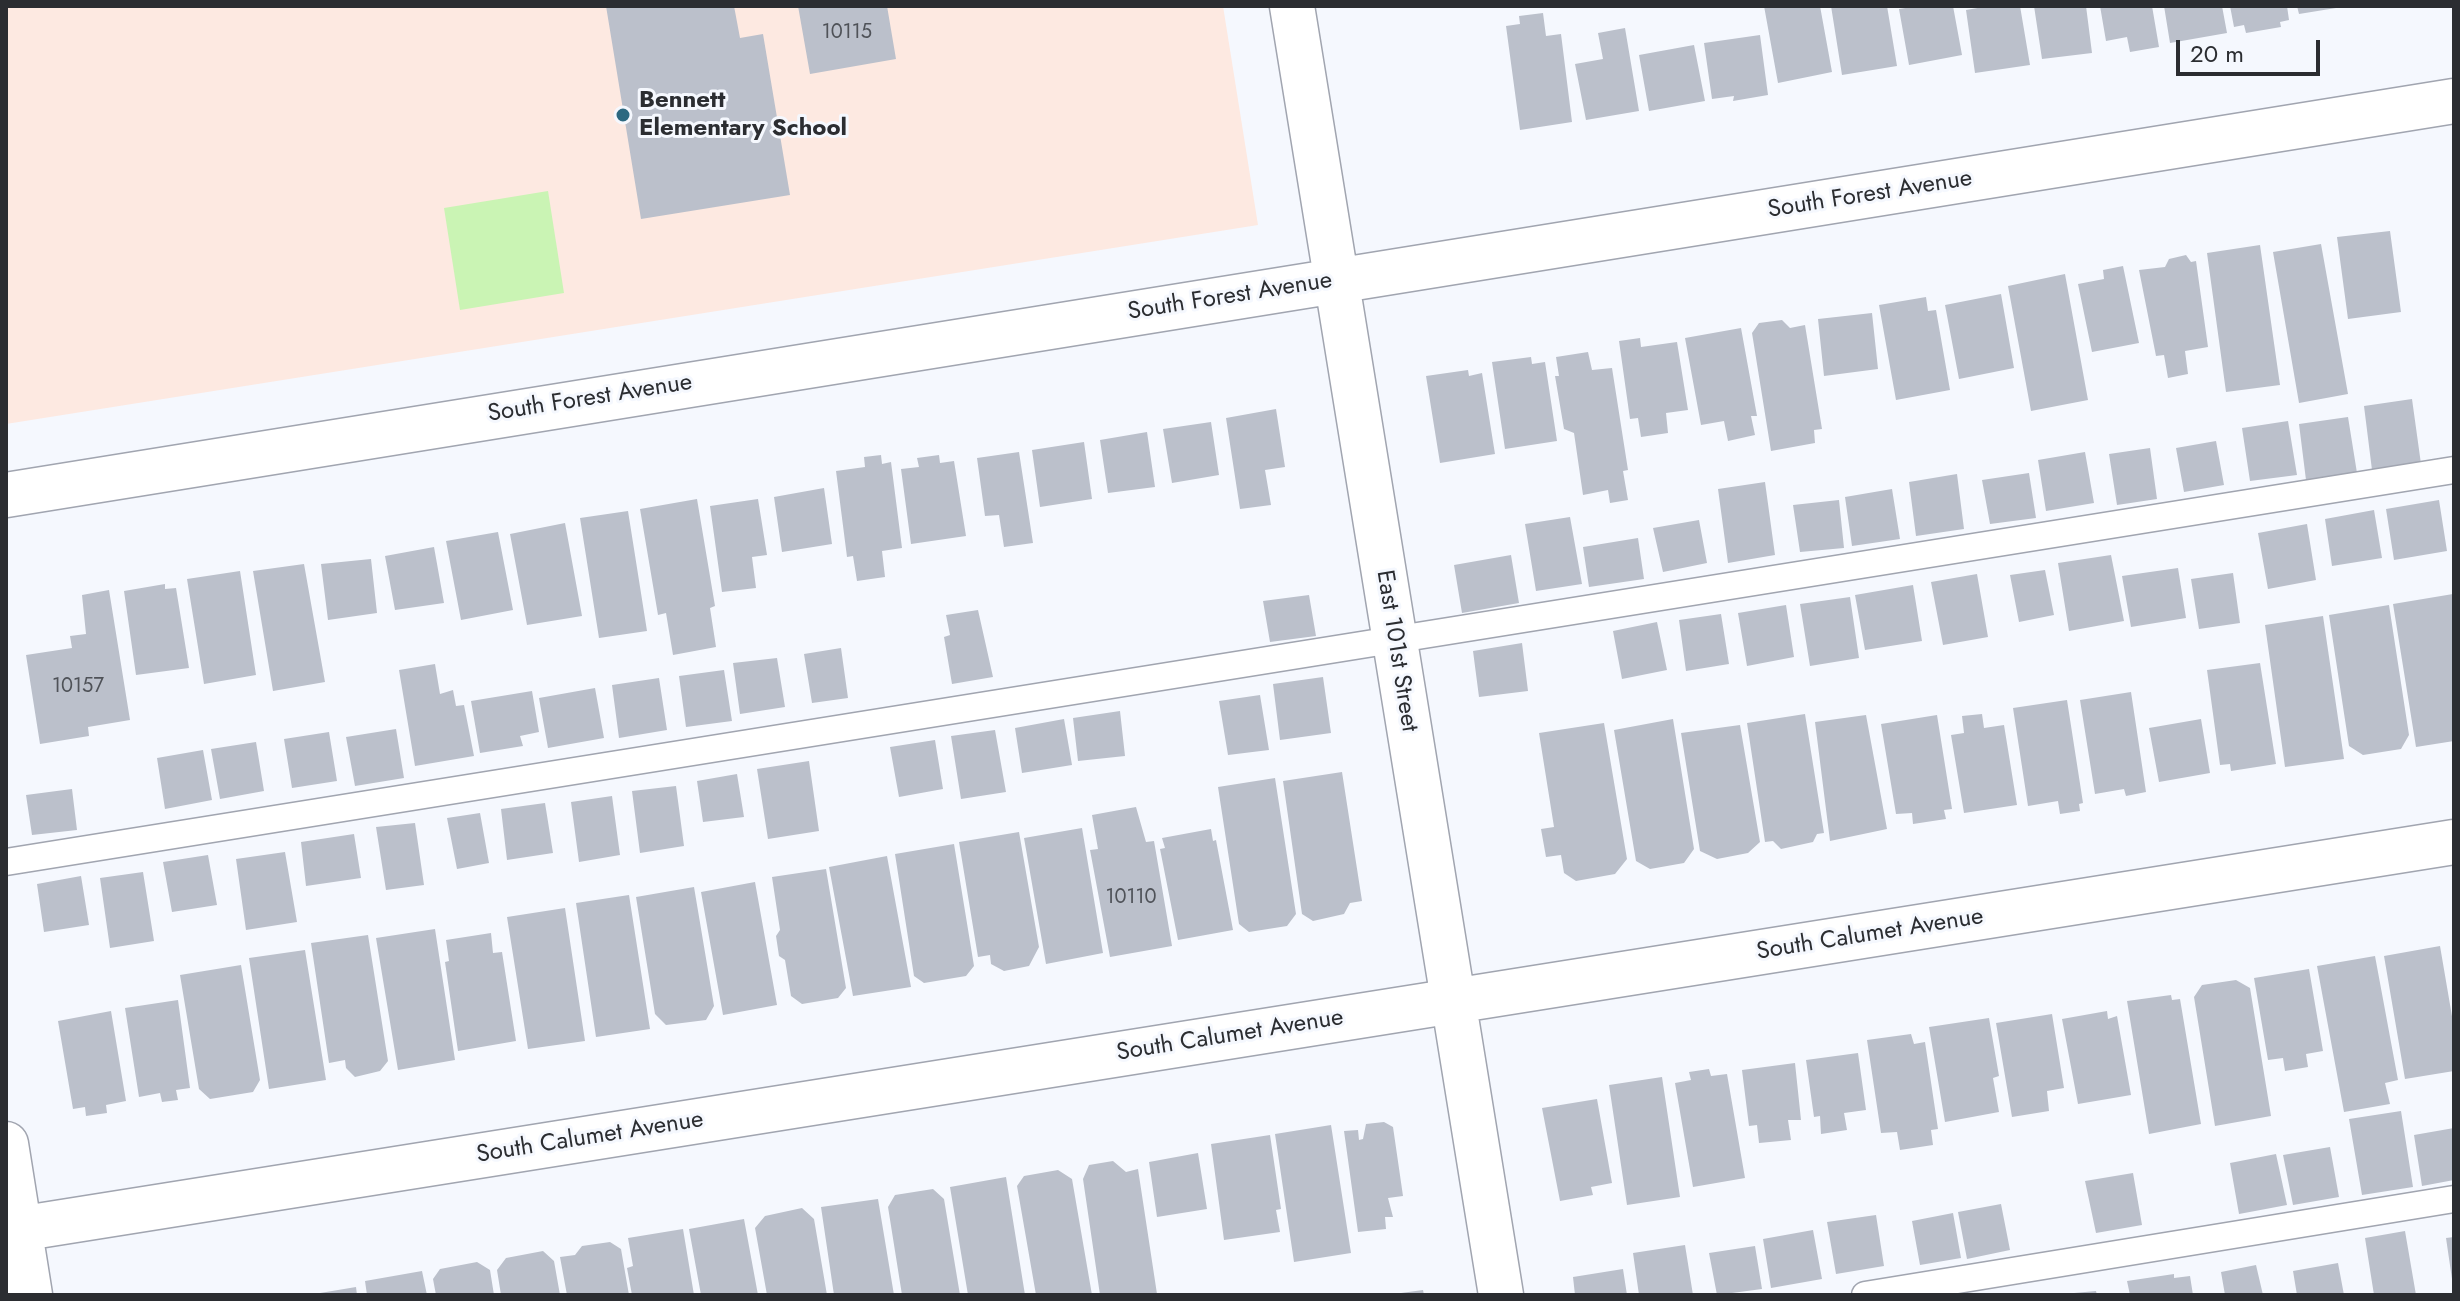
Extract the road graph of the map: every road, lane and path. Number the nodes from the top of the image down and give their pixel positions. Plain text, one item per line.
1 (1292, 6) edge
2 (2454, 101) edge
3 (1336, 281) junction
4 (2454, 470) edge
5 (6, 495) edge
6 (1394, 640) junction
7 (2454, 842) edge
8 (6, 862) edge
9 (1453, 1001) junction
10 (6, 1144) edge
11 (2454, 1199) edge
12 (13, 1230) edge
13 (30, 1295) edge
14 (1501, 1295) edge
15 (1865, 1295) edge

1 - 3 street, East 101st Street
2 - 3 street, South Forest Avenue
3 - 5 street, South Forest Avenue
3 - 6 street, East 101st Street
4 - 6 lane
6 - 8 lane
6 - 9 street, East 101st Street
7 - 9 street, South Calumet Avenue
9 - 12 street, South Calumet Avenue
9 - 14 street, East 101st Street
10 - 12 street
11 - 15 lane
12 - 13 street

